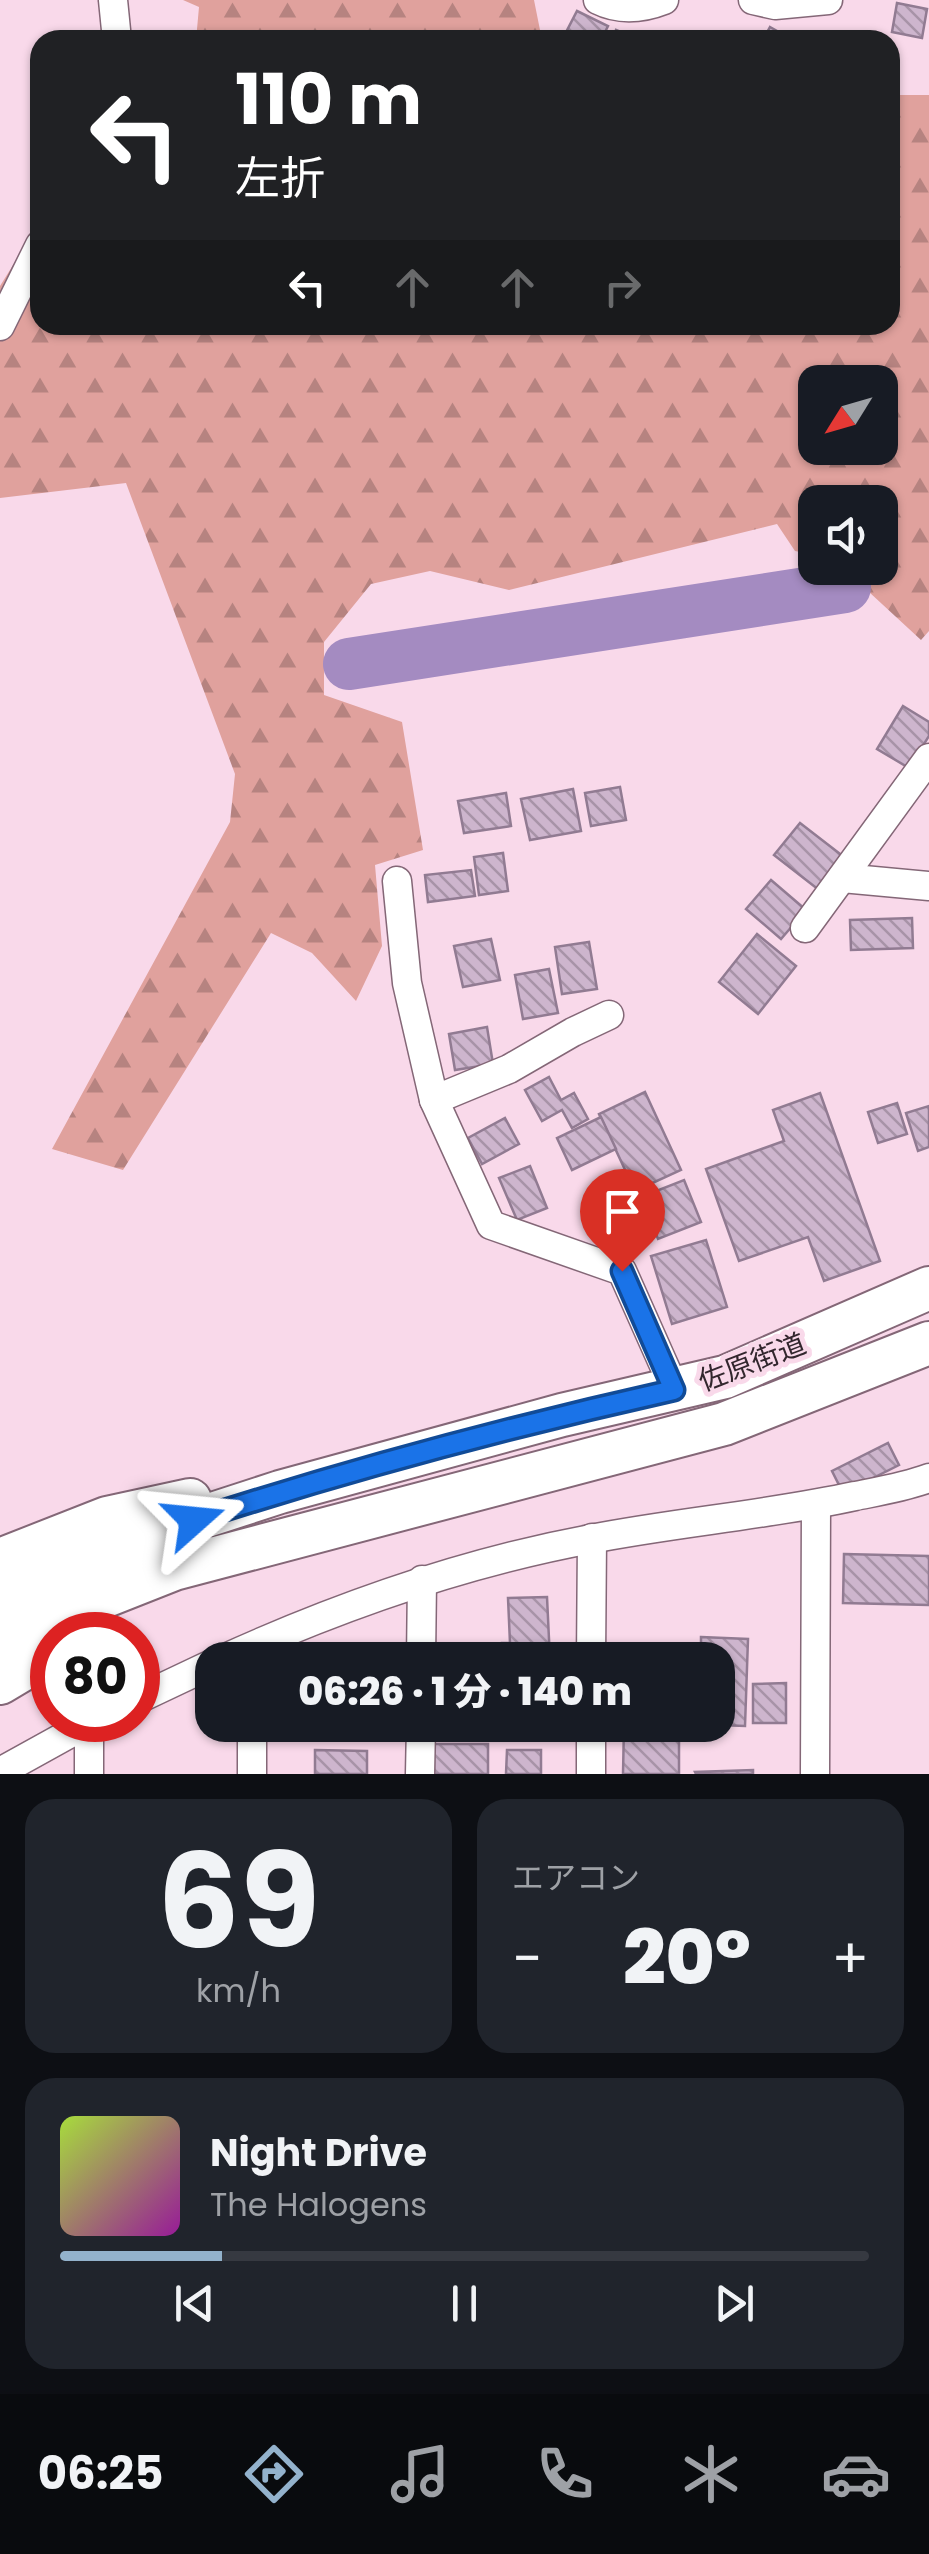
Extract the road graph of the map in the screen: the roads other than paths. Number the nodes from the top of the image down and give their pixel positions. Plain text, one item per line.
1 (113, 0) edge
2 (598, 0) edge
3 (664, 0) edge
4 (753, 0) edge
5 (828, 0) edge
6 (116, 30) edge
7 (30, 265) edge
8 (0, 326) edge
9 (929, 758) edge
10 (842, 878) junction
11 (398, 881) dead end
12 (929, 886) edge
13 (805, 928) dead end
14 (609, 1016) dead end
15 (434, 1100) junction
16 (929, 1288) edge
17 (929, 1342) edge
18 (674, 1390) junction
19 (929, 1478) edge
20 (280, 1492) junction
21 (816, 1505) junction
22 (592, 1538) junction
23 (269, 1542) junction
24 (0, 1560) edge
25 (422, 1580) junction
26 (0, 1602) edge
27 (125, 1612) edge
28 (278, 1642) edge
29 (421, 1642) edge
30 (591, 1642) edge
31 (0, 1646) edge
32 (30, 1666) edge
33 (195, 1672) edge
34 (0, 1684) edge
35 (160, 1689) edge
36 (54, 1742) edge
37 (91, 1742) edge
38 (252, 1742) edge
39 (421, 1742) edge
40 (591, 1742) edge
41 (0, 1772) edge
42 (89, 1774) edge
43 (252, 1774) edge
44 (420, 1774) edge
45 (591, 1774) edge
46 (815, 1774) edge

1 - 6 street
2 - 3 street
4 - 5 street
7 - 8 street
9 - 10 street
10 - 12 street
10 - 13 street
11 - 15 street
14 - 15 street
15 - 18 street
16 - 18 highway, 佐原街道
17 - 23 highway, 佐原街道
18 - 20 highway, 佐原街道
19 - 21 street
20 - 24 highway
20 - 26 highway, 佐原街道
21 - 22 street
21 - 46 street
22 - 25 street
22 - 30 street
23 - 27 highway
23 - 31 highway, 佐原街道
25 - 28 street
25 - 29 street
32 - 34 highway
33 - 35 street
36 - 41 street
37 - 42 street
38 - 43 street
39 - 44 street
40 - 45 street

